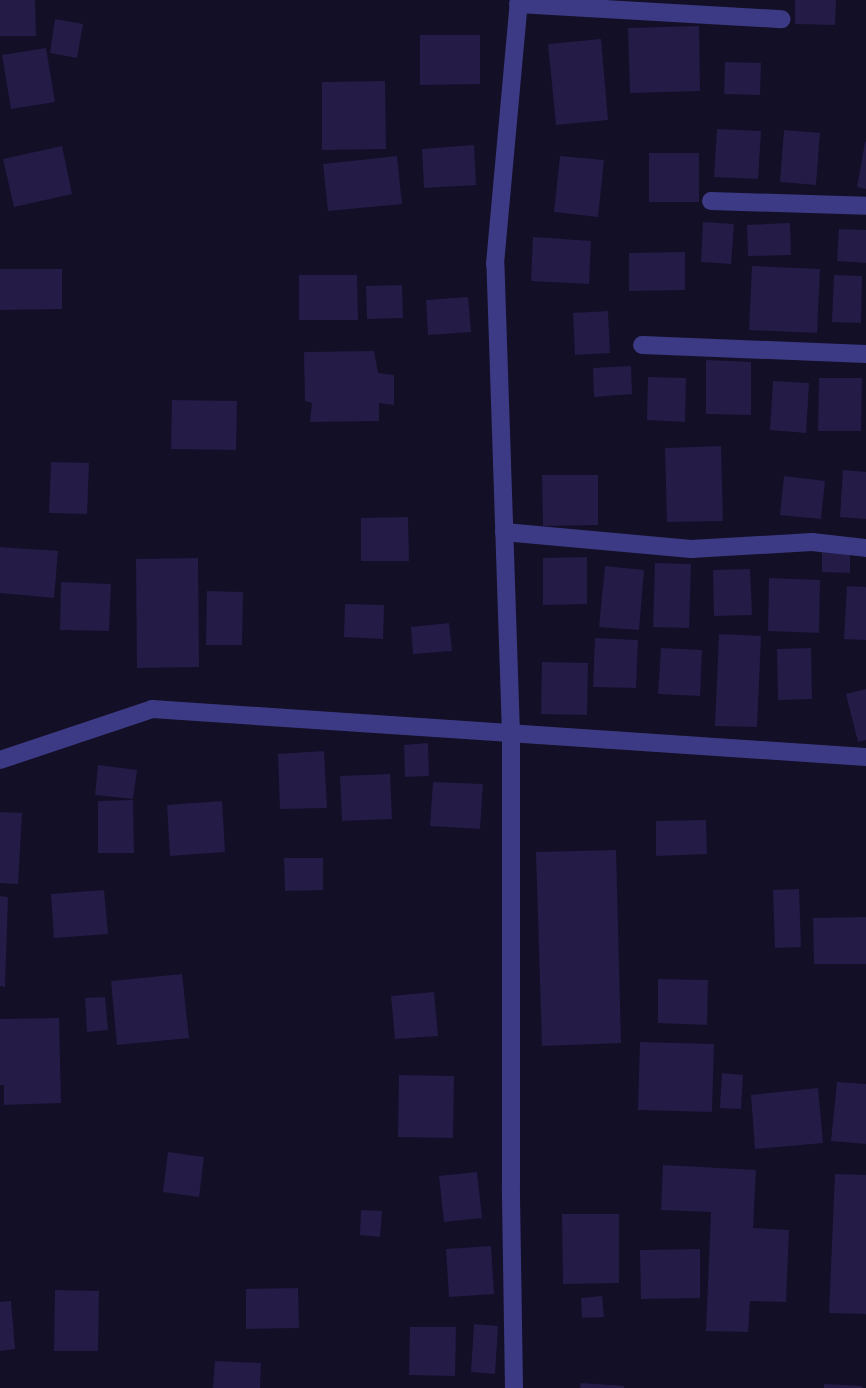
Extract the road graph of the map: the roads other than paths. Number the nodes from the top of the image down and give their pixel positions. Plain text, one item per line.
1 (518, 2) edge
2 (782, 19) dead end
3 (712, 201) dead end
4 (866, 206) edge
5 (642, 345) dead end
6 (866, 354) edge
7 (504, 532) junction
8 (866, 548) edge
9 (511, 734) junction
10 (866, 757) edge
11 (0, 760) edge
12 (514, 1388) edge

1 - 2 street
1 - 7 street
3 - 4 street
5 - 6 street
7 - 8 street
7 - 9 street
9 - 10 street
9 - 11 street
9 - 12 street

